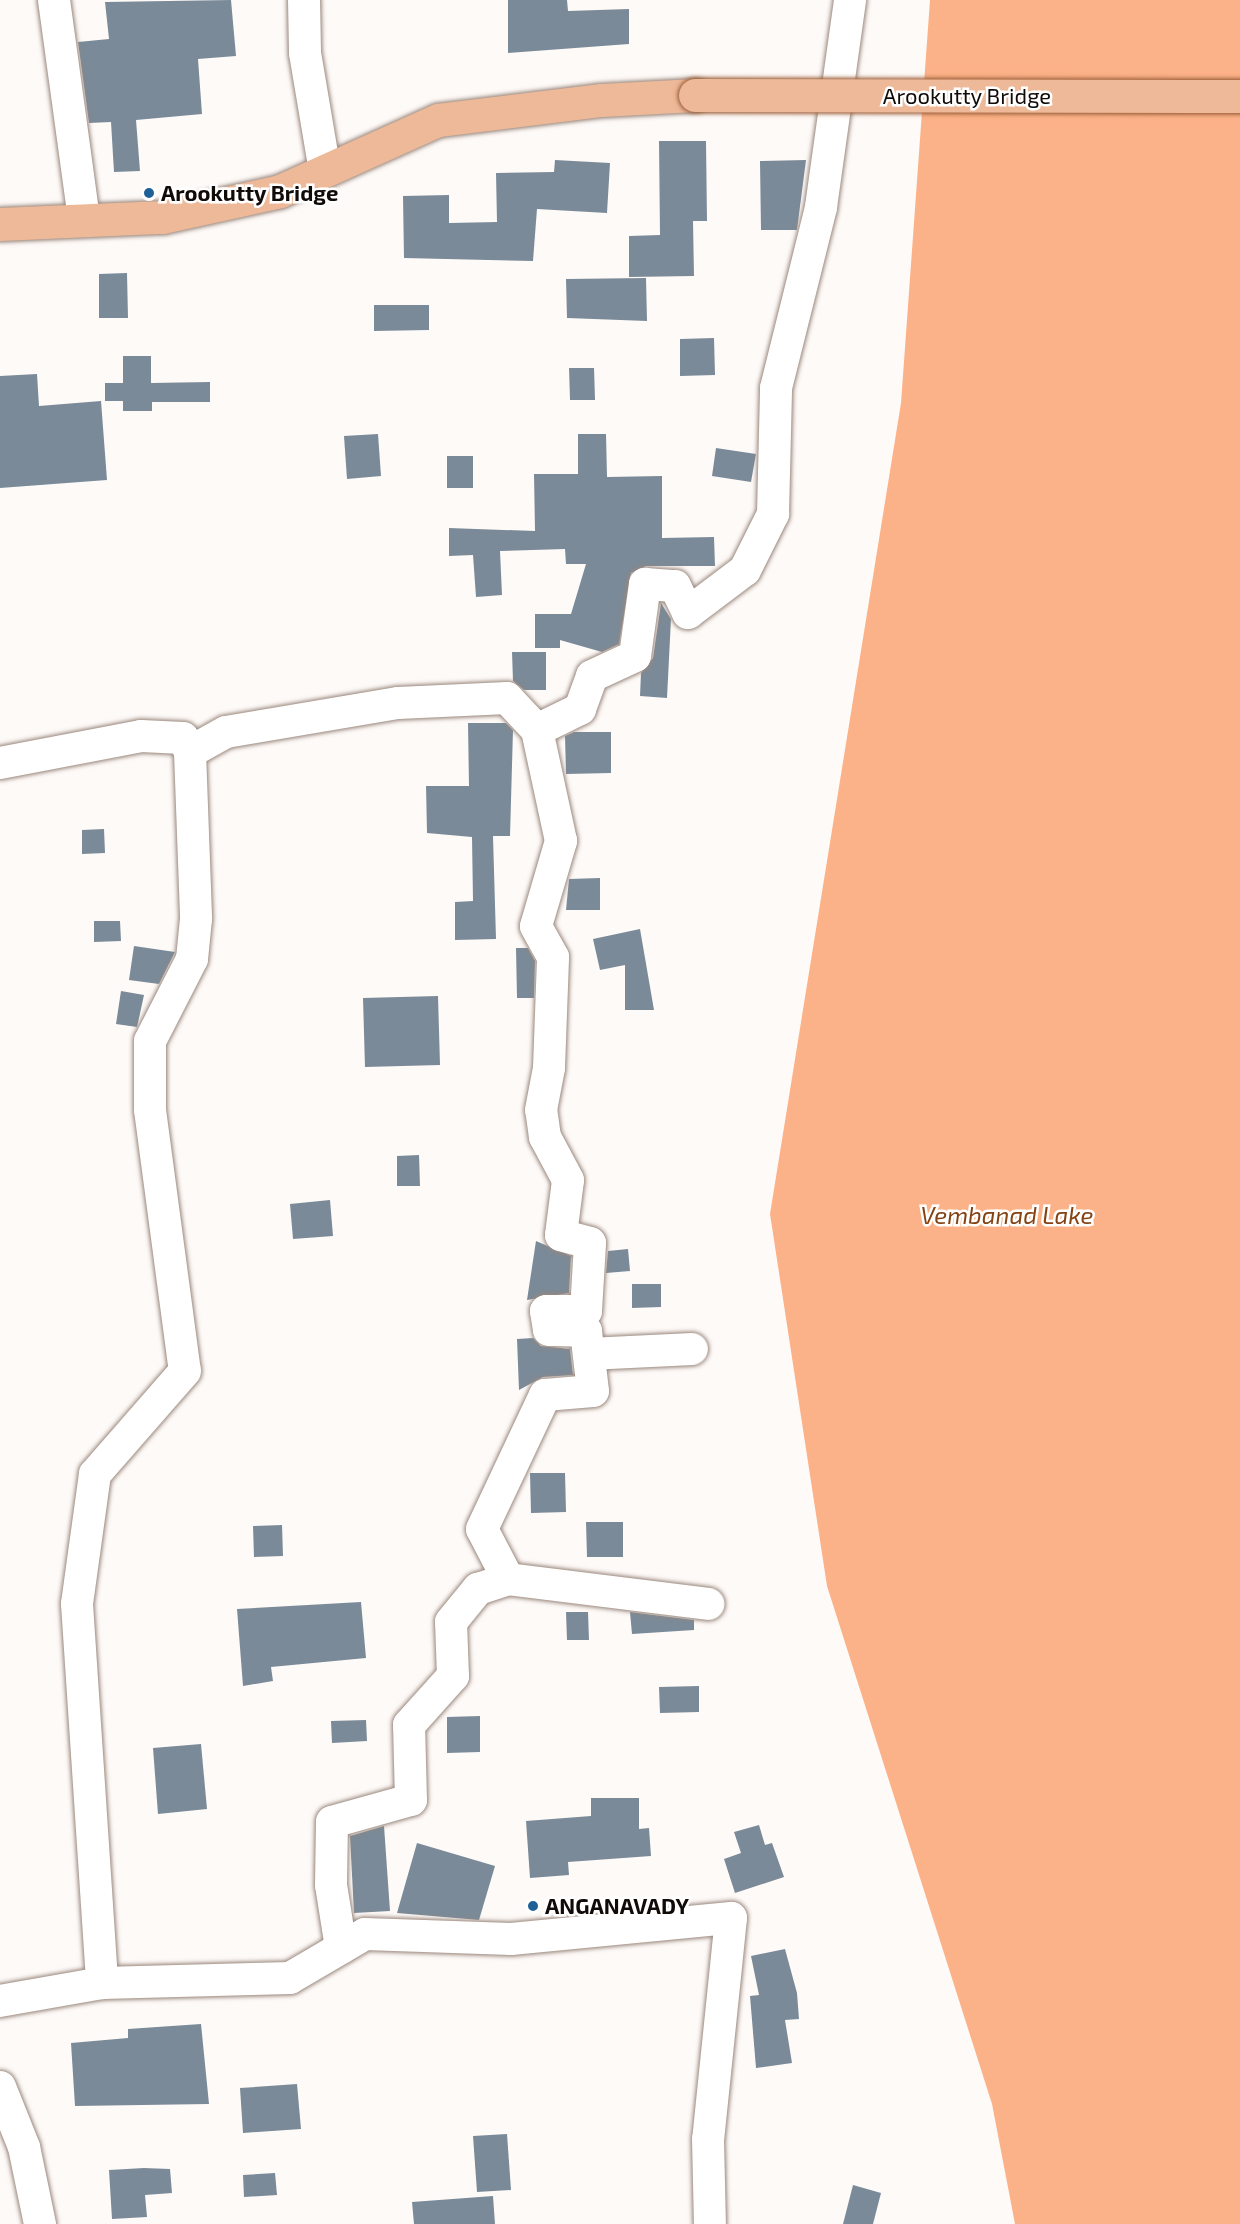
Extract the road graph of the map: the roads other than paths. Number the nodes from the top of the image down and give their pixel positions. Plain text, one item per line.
1 (54, 0) edge
2 (304, 0) edge
3 (850, 0) edge
4 (1240, 96) edge
5 (324, 171) junction
6 (84, 220) junction
7 (0, 224) edge
8 (537, 730) junction
9 (190, 752) junction
10 (0, 763) edge
11 (692, 1349) dead end
12 (589, 1354) junction
13 (508, 1579) junction
14 (708, 1604) dead end
15 (341, 1948) junction
16 (102, 1983) junction
17 (0, 2001) edge
18 (0, 2087) edge
19 (40, 2224) edge
20 (710, 2224) edge

1 - 6 street
2 - 5 street
3 - 8 street
4 - 5 main road, Arookutty Bridge, bridge
5 - 6 main road, Arookutty Bridge
6 - 7 main road, Arookutty Bridge
8 - 9 street
8 - 12 street
9 - 10 street
9 - 16 street
11 - 12 street
12 - 13 street
13 - 14 street
13 - 15 street
15 - 16 street
15 - 20 street
16 - 17 street
18 - 19 street

